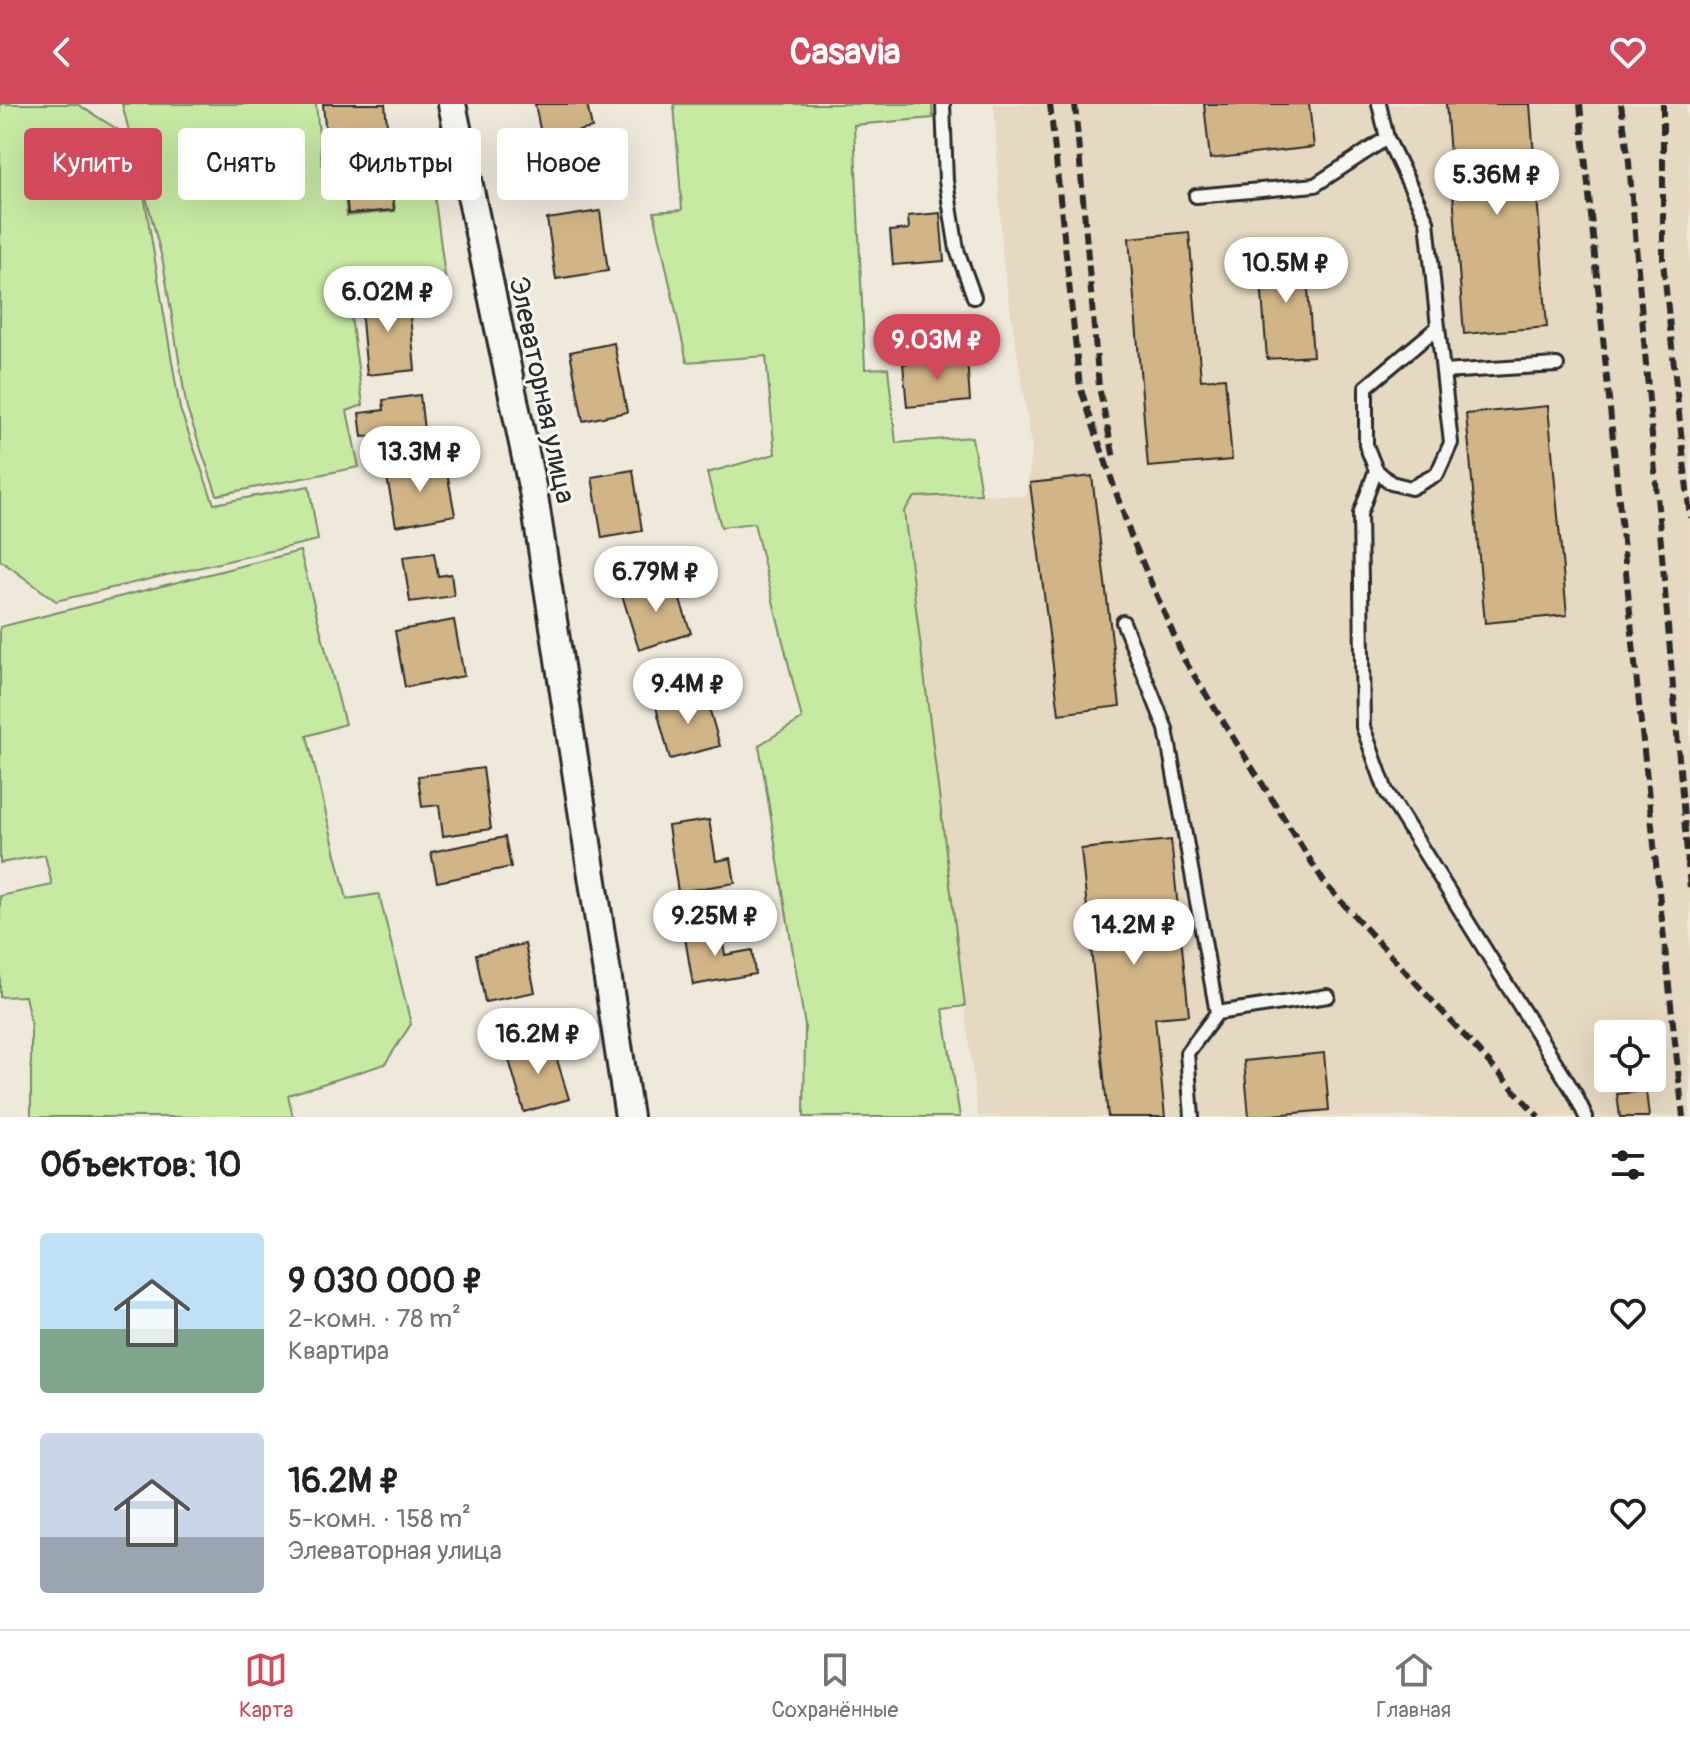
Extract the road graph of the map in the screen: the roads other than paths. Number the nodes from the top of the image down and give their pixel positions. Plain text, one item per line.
1 (452, 104) edge
2 (943, 104) edge
3 (1379, 104) edge
4 (1387, 138) junction
5 (1196, 196) dead end
6 (974, 297) dead end
7 (1438, 327) junction
8 (1557, 365) dead end
9 (1443, 372) junction
10 (1376, 470) junction
11 (1123, 622) dead end
12 (1328, 996) dead end
13 (1217, 1013) junction
14 (629, 1117) edge
15 (1192, 1117) edge
16 (1586, 1117) edge

1 - 14 street, Элеваторная улица
2 - 6 lane
3 - 4 lane
4 - 5 lane
4 - 7 lane
7 - 9 lane
7 - 10 lane
8 - 9 lane
9 - 10 lane
10 - 16 lane
11 - 13 lane
12 - 13 lane
13 - 15 lane

